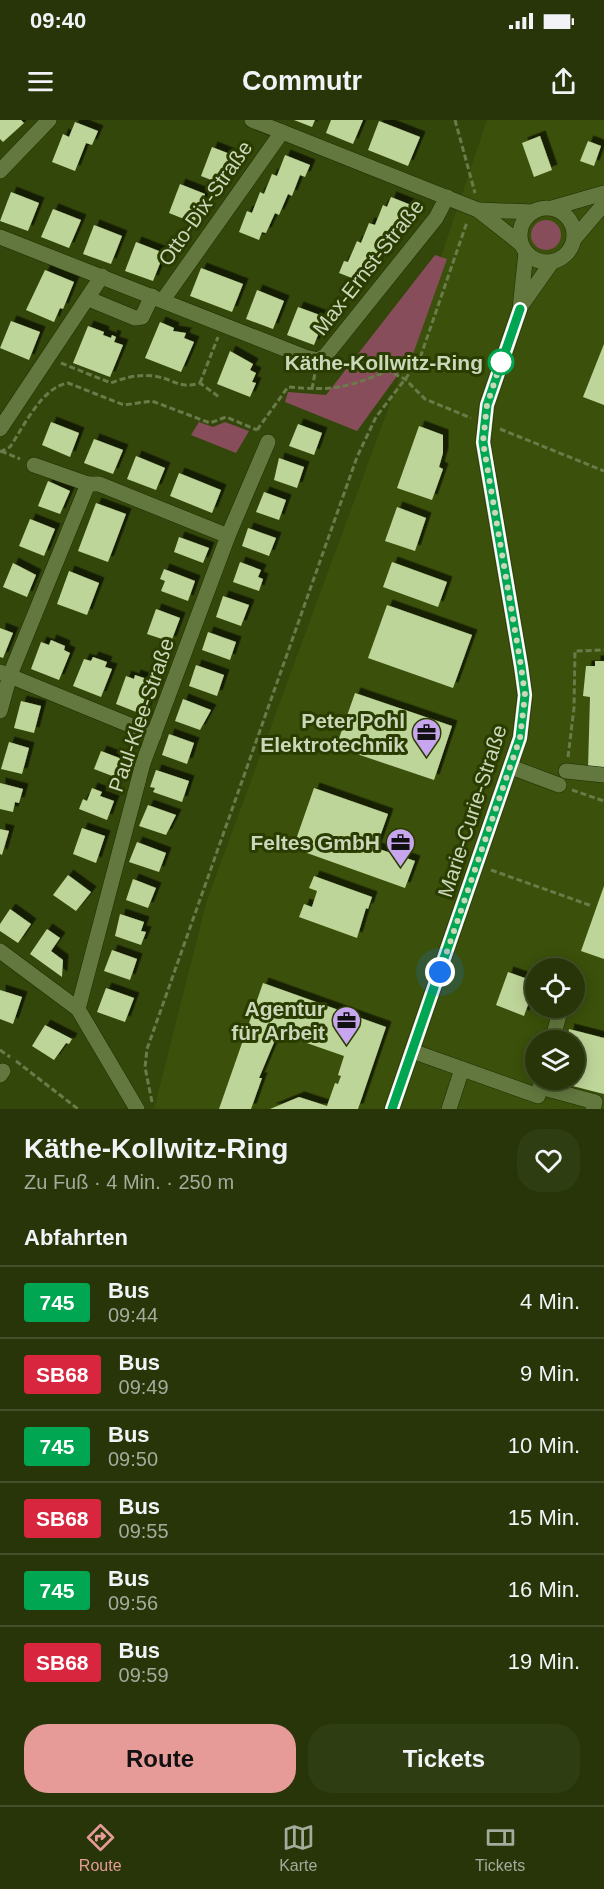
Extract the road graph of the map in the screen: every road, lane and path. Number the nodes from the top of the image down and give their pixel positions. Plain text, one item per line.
1 (49, 120) edge
2 (252, 120) edge
3 (455, 120) edge
4 (282, 132) junction
5 (0, 171) edge
6 (604, 193) edge
7 (447, 197) junction
8 (604, 204) edge
9 (552, 208) junction
10 (475, 209) junction
11 (533, 212) junction
12 (0, 237) edge
13 (574, 239) junction
14 (524, 248) junction
15 (552, 262) junction
16 (102, 276) junction
17 (157, 298) junction
18 (90, 299) junction
19 (520, 309) junction
20 (219, 336) dead end
21 (48, 358) junction
22 (405, 379) junction
23 (200, 383) junction
24 (219, 397) dead end
25 (0, 429) edge
26 (257, 430) junction
27 (268, 442) joint
28 (0, 451) edge
29 (34, 465) joint
30 (88, 484) junction
31 (228, 536) junction
32 (604, 650) edge
33 (5, 674) edge
34 (1, 703) edge
35 (154, 735) junction
36 (511, 767) junction
37 (604, 775) edge
38 (563, 778) junction
39 (604, 801) edge
40 (478, 865) junction
41 (592, 906) dead end
42 (0, 951) edge
43 (78, 1009) junction
44 (0, 1050) edge
45 (412, 1051) junction
46 (462, 1069) junction
47 (540, 1090) edge
48 (559, 1090) edge
49 (78, 1109) edge
50 (137, 1109) edge
51 (150, 1109) edge
52 (392, 1109) edge
53 (449, 1109) edge
54 (593, 1109) edge

1 - 5 street
2 - 4 street
3 - 10 path
4 - 7 street
4 - 17 street, Otto-Dix-Straße
6 - 9 street
7 - 10 street
7 - 17 street, Max-Ernst-Straße
8 - 13 street
9 - 11 street
9 - 13 street
10 - 11 street
10 - 14 street
10 - 22 path
11 - 14 street
12 - 16 street, Max-Ernst-Straße
13 - 15 street
14 - 15 street
14 - 19 street, Marie-Curie-Straße
15 - 19 street, Marie-Curie-Straße
16 - 17 street, Max-Ernst-Straße
16 - 18 street
17 - 18 street
18 - 21 street
19 - 36 street, Marie-Curie-Straße
20 - 23 path
21 - 23 path
21 - 25 street
22 - 26 path
22 - 51 path
23 - 24 path
26 - 27 path
26 - 28 path
27 - 31 street, Paul-Klee-Straße
28 - 29 path
29 - 30 street
30 - 31 street
30 - 33 street
31 - 35 street, Paul-Klee-Straße
32 - 38 path
33 - 34 street
33 - 35 street
35 - 43 street, Paul-Klee-Straße
36 - 38 street
36 - 40 street, Marie-Curie-Straße
37 - 38 street
38 - 39 path
40 - 41 path
40 - 45 street, Marie-Curie-Straße
42 - 43 street
43 - 50 street
44 - 49 path
45 - 46 street
45 - 52 street, Marie-Curie-Straße
46 - 47 street
46 - 53 street
48 - 54 street

